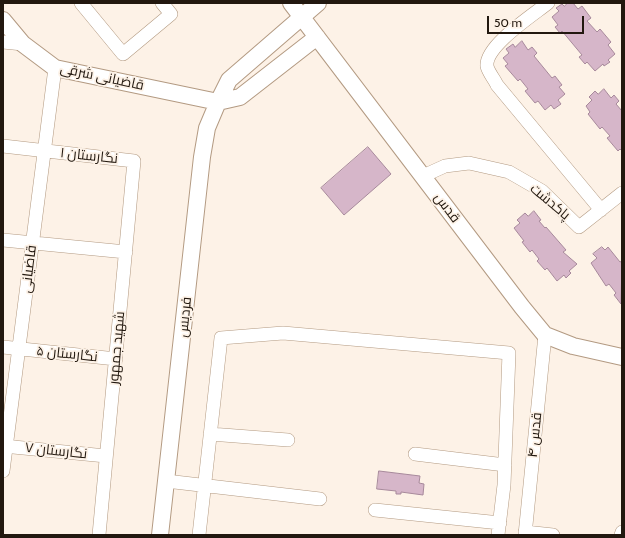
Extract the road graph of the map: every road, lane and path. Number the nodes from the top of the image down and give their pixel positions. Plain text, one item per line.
1 (81, 3) edge
2 (162, 3) edge
3 (291, 3) edge
4 (318, 3) edge
5 (548, 3) edge
6 (301, 16) junction
7 (3, 20) edge
8 (317, 37) junction
9 (3, 42) edge
10 (23, 44) junction
11 (55, 68) junction
12 (218, 102) junction
13 (3, 146) edge
14 (44, 152) junction
15 (134, 161) joint
16 (423, 176) junction
17 (622, 193) edge
18 (600, 210) junction
19 (3, 240) edge
20 (32, 243) junction
21 (126, 252) junction
22 (545, 335) junction
23 (3, 347) edge
24 (19, 349) junction
25 (622, 357) edge
26 (116, 359) junction
27 (210, 434) junction
28 (288, 440) dead end
29 (5, 446) edge
30 (415, 454) dead end
31 (106, 456) junction
32 (504, 465) junction
33 (3, 471) edge
34 (166, 481) junction
35 (205, 486) junction
36 (320, 499) dead end
37 (375, 510) dead end
38 (499, 529) edge
39 (622, 532) edge
40 (525, 534) edge
41 (99, 535) edge
42 (160, 535) edge
43 (199, 535) edge
44 (552, 535) edge
45 (622, 535) edge

1 - 2 street
3 - 6 street, قدس
4 - 6 street, فردیس
5 - 18 street
6 - 8 street, قدس
6 - 12 street, فردیس
7 - 10 street, قاضیانی شرقی
8 - 12 street
8 - 16 street, قدس
9 - 10 street
10 - 11 street, قاضیانی شرقی
11 - 12 street, قاضیانی شرقی
11 - 14 street, قاضیانی
12 - 34 street, فردیس
13 - 14 street, نگارستان ۱
14 - 15 street, نگارستان ۱
14 - 20 street, قاضیانی
15 - 21 street, شهید جمهور
16 - 18 street, پاکدشت
16 - 22 street, قدس
17 - 18 street, پاکدشت
19 - 20 street
20 - 21 street
20 - 24 street, قاضیانی
21 - 26 street, شهید جمهور
22 - 25 street
22 - 40 street, قدس ۴
23 - 24 street, نگارستان ۵
24 - 26 street, نگارستان ۵
24 - 29 street, قاضیانی
26 - 31 street, شهید جمهور
27 - 28 street
27 - 32 street
27 - 35 street
29 - 31 street, نگارستان ۷
29 - 33 street, قاضیانی
30 - 32 street
31 - 41 street, شهید جمهور
32 - 38 street
34 - 35 street
34 - 42 street, فردیس
35 - 36 street
35 - 43 street
37 - 38 street
39 - 45 street
40 - 44 street

